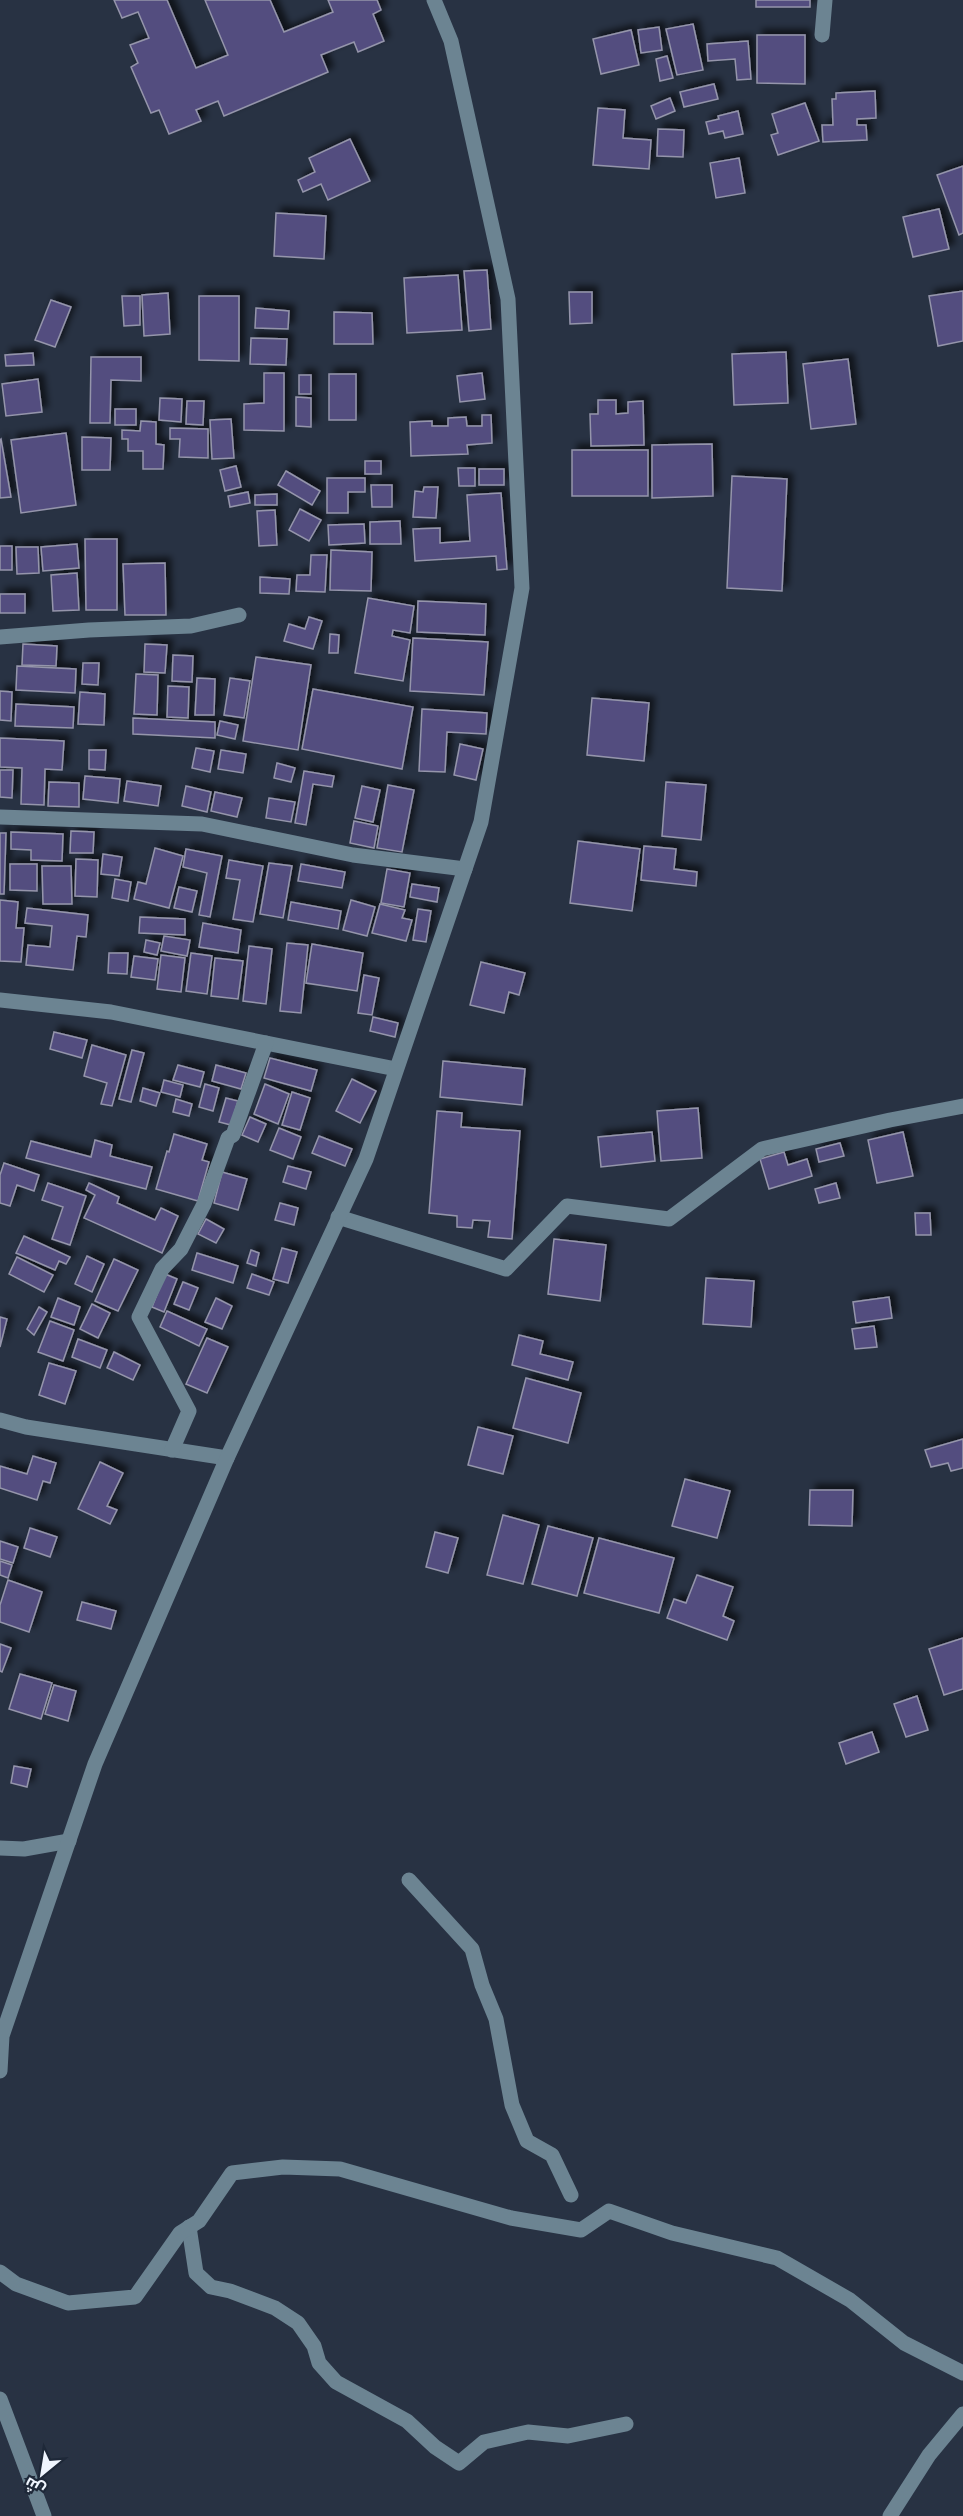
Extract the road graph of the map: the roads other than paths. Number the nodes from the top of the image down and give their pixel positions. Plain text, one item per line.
1 (434, 0) edge
2 (825, 0) edge
3 (822, 35) dead end
4 (238, 615) dead end
5 (0, 637) edge
6 (0, 818) edge
7 (465, 869) junction
8 (0, 1000) edge
9 (266, 1043) junction
10 (396, 1069) junction
11 (963, 1106) edge
12 (338, 1217) junction
13 (0, 1420) edge
14 (172, 1450) junction
15 (227, 1458) junction
16 (69, 1841) junction
17 (0, 1848) edge
18 (409, 1880) dead end
19 (0, 2071) edge
20 (571, 2195) dead end
21 (189, 2228) junction
22 (0, 2272) edge
23 (963, 2373) edge
24 (0, 2399) edge
25 (963, 2414) edge
26 (626, 2424) dead end
27 (44, 2516) edge
28 (890, 2516) edge

1 - 7 street
2 - 3 street
4 - 5 street
6 - 7 street
7 - 10 street
8 - 9 street
9 - 10 street
9 - 14 street
10 - 12 street
11 - 12 street
12 - 15 street
13 - 14 street
14 - 15 street
15 - 16 street
16 - 17 street
16 - 19 street
18 - 20 street
21 - 22 street
21 - 23 street
21 - 26 street
24 - 27 street
25 - 28 street

